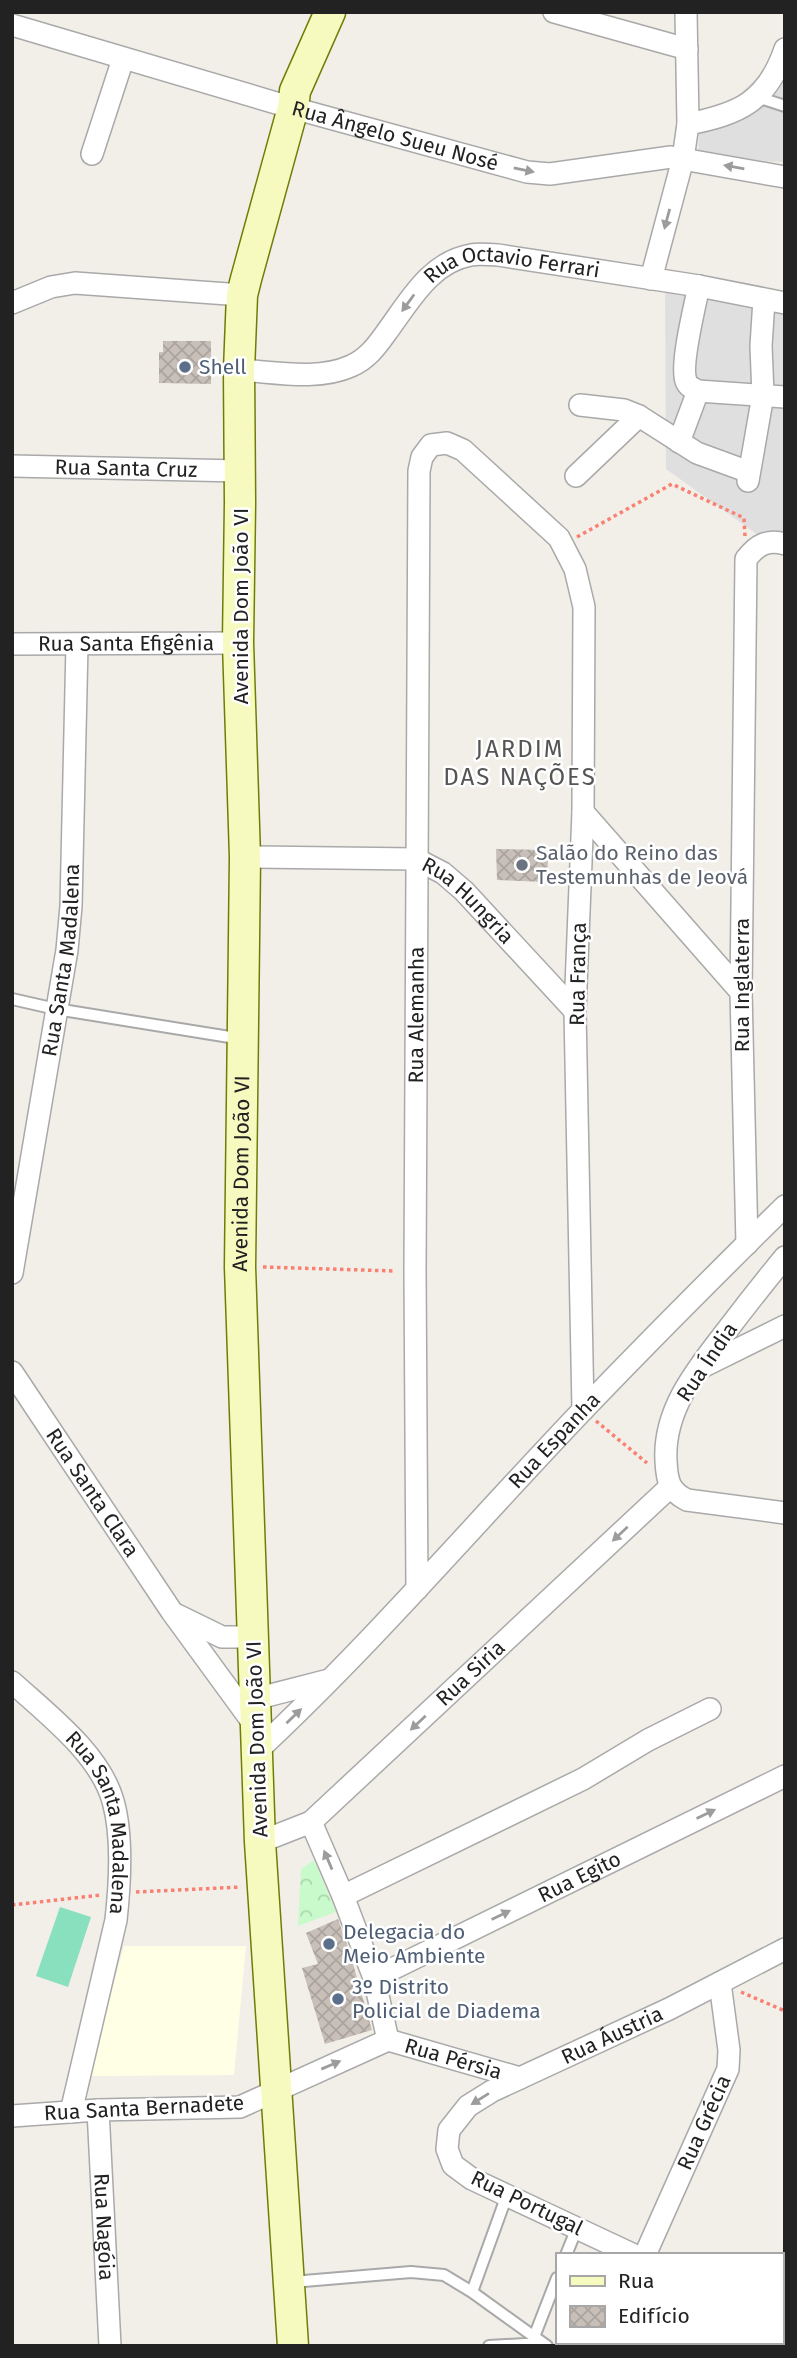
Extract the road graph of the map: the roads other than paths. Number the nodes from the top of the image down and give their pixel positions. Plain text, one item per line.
1 (330, 12) edge
2 (554, 12) edge
3 (686, 12) edge
4 (12, 25) edge
5 (687, 49) junction
6 (785, 49) edge
7 (123, 60) junction
8 (757, 97) junction
9 (785, 106) edge
10 (293, 108) junction
11 (688, 124) junction
12 (92, 154) dead end
13 (683, 159) junction
14 (785, 177) edge
15 (651, 279) junction
16 (699, 286) junction
17 (242, 295) junction
18 (774, 302) edge
19 (12, 303) edge
20 (239, 370) junction
21 (698, 391) junction
22 (774, 396) edge
23 (580, 405) dead end
24 (639, 416) junction
25 (679, 442) junction
26 (431, 445) joint
27 (12, 466) edge
28 (240, 471) junction
29 (576, 476) dead end
30 (785, 544) edge
31 (238, 643) junction
32 (12, 645) edge
33 (77, 645) junction
34 (583, 812) junction
35 (245, 857) junction
36 (416, 859) junction
37 (740, 992) junction
38 (12, 999) edge
39 (56, 1009) junction
40 (575, 1011) junction
41 (242, 1039) junction
42 (785, 1206) edge
43 (763, 1228) junction
44 (747, 1244) junction
45 (785, 1246) edge
46 (785, 1257) edge
47 (12, 1273) edge
48 (785, 1326) edge
49 (697, 1370) junction
50 (12, 1372) edge
51 (583, 1410) junction
52 (668, 1484) junction
53 (785, 1513) edge
54 (416, 1589) junction
55 (172, 1612) junction
56 (222, 1637) junction
57 (254, 1637) junction
58 (217, 1670) junction
59 (329, 1681) junction
60 (12, 1682) edge
61 (710, 1709) dead end
62 (256, 1726) junction
63 (785, 1776) edge
64 (312, 1822) junction
65 (260, 1842) junction
66 (343, 1896) junction
67 (785, 1949) edge
68 (374, 1978) junction
69 (720, 1983) junction
70 (388, 2040) junction
71 (520, 2078) junction
72 (275, 2089) junction
73 (98, 2110) junction
74 (71, 2112) junction
75 (12, 2116) edge
76 (449, 2130) joint
77 (507, 2195) junction
78 (577, 2228) junction
79 (567, 2253) edge
80 (631, 2253) edge
81 (646, 2253) edge
82 (289, 2282) junction
83 (556, 2282) edge
84 (472, 2292) junction
85 (541, 2342) edge
86 (110, 2346) edge
87 (293, 2346) edge
88 (489, 2346) edge

1 - 10 street, Avenida Dom João VI
2 - 5 street
3 - 5 street
4 - 7 street, Rua Ângelo Sueu Nosé
5 - 11 street
6 - 8 street
7 - 10 street, Rua Ângelo Sueu Nosé
7 - 12 street
8 - 9 lane
8 - 11 street
10 -> 13 street, Rua Ângelo Sueu Nosé
10 - 17 street, Avenida Dom João VI
11 - 13 street
14 -> 13 street, Rua Ângelo Sueu Nosé
13 -> 15 street
15 - 16 street, Rua Octavio Ferrari
15 -> 20 street, Rua Octavio Ferrari
16 - 18 street, Rua Octavio Ferrari
16 - 21 street
17 - 19 street
17 - 20 street, Avenida Dom João VI
18 - 22 street
20 - 28 street, Avenida Dom João VI
21 - 22 street
21 - 25 street
22 - 25 street
23 - 24 street
24 - 25 street
24 - 29 street
26 - 34 street, Rua França
26 - 36 street, Rua Alemanha
27 - 28 street, Rua Santa Cruz
28 - 31 street, Avenida Dom João VI
30 - 37 street, Rua Inglaterra
31 - 33 street, Rua Santa Efigênia
31 - 35 street, Avenida Dom João VI
32 - 33 street, Rua Santa Efigênia
33 - 39 street, Rua Santa Madalena
34 - 37 street
34 - 40 street, Rua França
35 - 36 street, Rua Hungria
35 - 41 street, Avenida Dom João VI
36 - 40 street, Rua Hungria
36 - 54 street, Rua Alemanha
37 - 44 street, Rua Inglaterra
38 - 39 lane
39 - 41 lane
39 - 47 street, Rua Santa Madalena
40 - 51 street, Rua França
41 - 57 street, Avenida Dom João VI
42 - 43 street, Rua Espanha
43 - 44 street, Rua Espanha
43 - 45 street
44 - 51 street, Rua Espanha
46 - 49 street, Rua Índia
48 - 49 street
49 - 52 street, Rua Índia
50 - 55 street, Rua Santa Clara
51 - 54 street, Rua Espanha
52 - 53 street
52 -> 64 street, Rua Siria
54 - 59 street, Rua Espanha
55 - 56 street, Rua Santa Clara
55 - 58 street, Rua Santa Clara
56 - 57 street, Rua Santa Clara
56 - 58 street
57 - 62 street, Avenida Dom João VI
58 - 62 street, Rua Santa Clara
62 -> 59 street, Rua Espanha
59 - 62 street
60 - 74 street, Rua Santa Madalena
61 - 66 street
62 - 65 street, Avenida Dom João VI
68 -> 63 street, Rua Egito
64 - 65 street, Rua Siria
66 -> 64 street
65 - 72 street, Avenida Dom João VI
66 - 68 street
67 - 69 street, Rua Áustria
68 - 70 street
69 - 71 street, Rua Áustria
69 - 81 street, Rua Grécia
70 - 71 street, Rua Pérsia
72 -> 70 street, Rua Santa Bernadete
71 -> 76 street, Rua Áustria
72 - 73 street, Rua Santa Bernadete
72 - 82 street, Avenida Dom João VI
73 - 74 street, Rua Santa Bernadete
73 - 86 street, Rua Nagóia
74 - 75 street, Rua Santa Bernadete
76 - 77 street, Rua Portugal
77 - 78 street, Rua Portugal
77 - 84 lane
78 - 79 lane
78 - 80 street, Rua Portugal
82 - 84 lane
82 - 87 street, Avenida Dom João VI
83 - 85 lane
84 - 85 lane
85 - 88 lane

